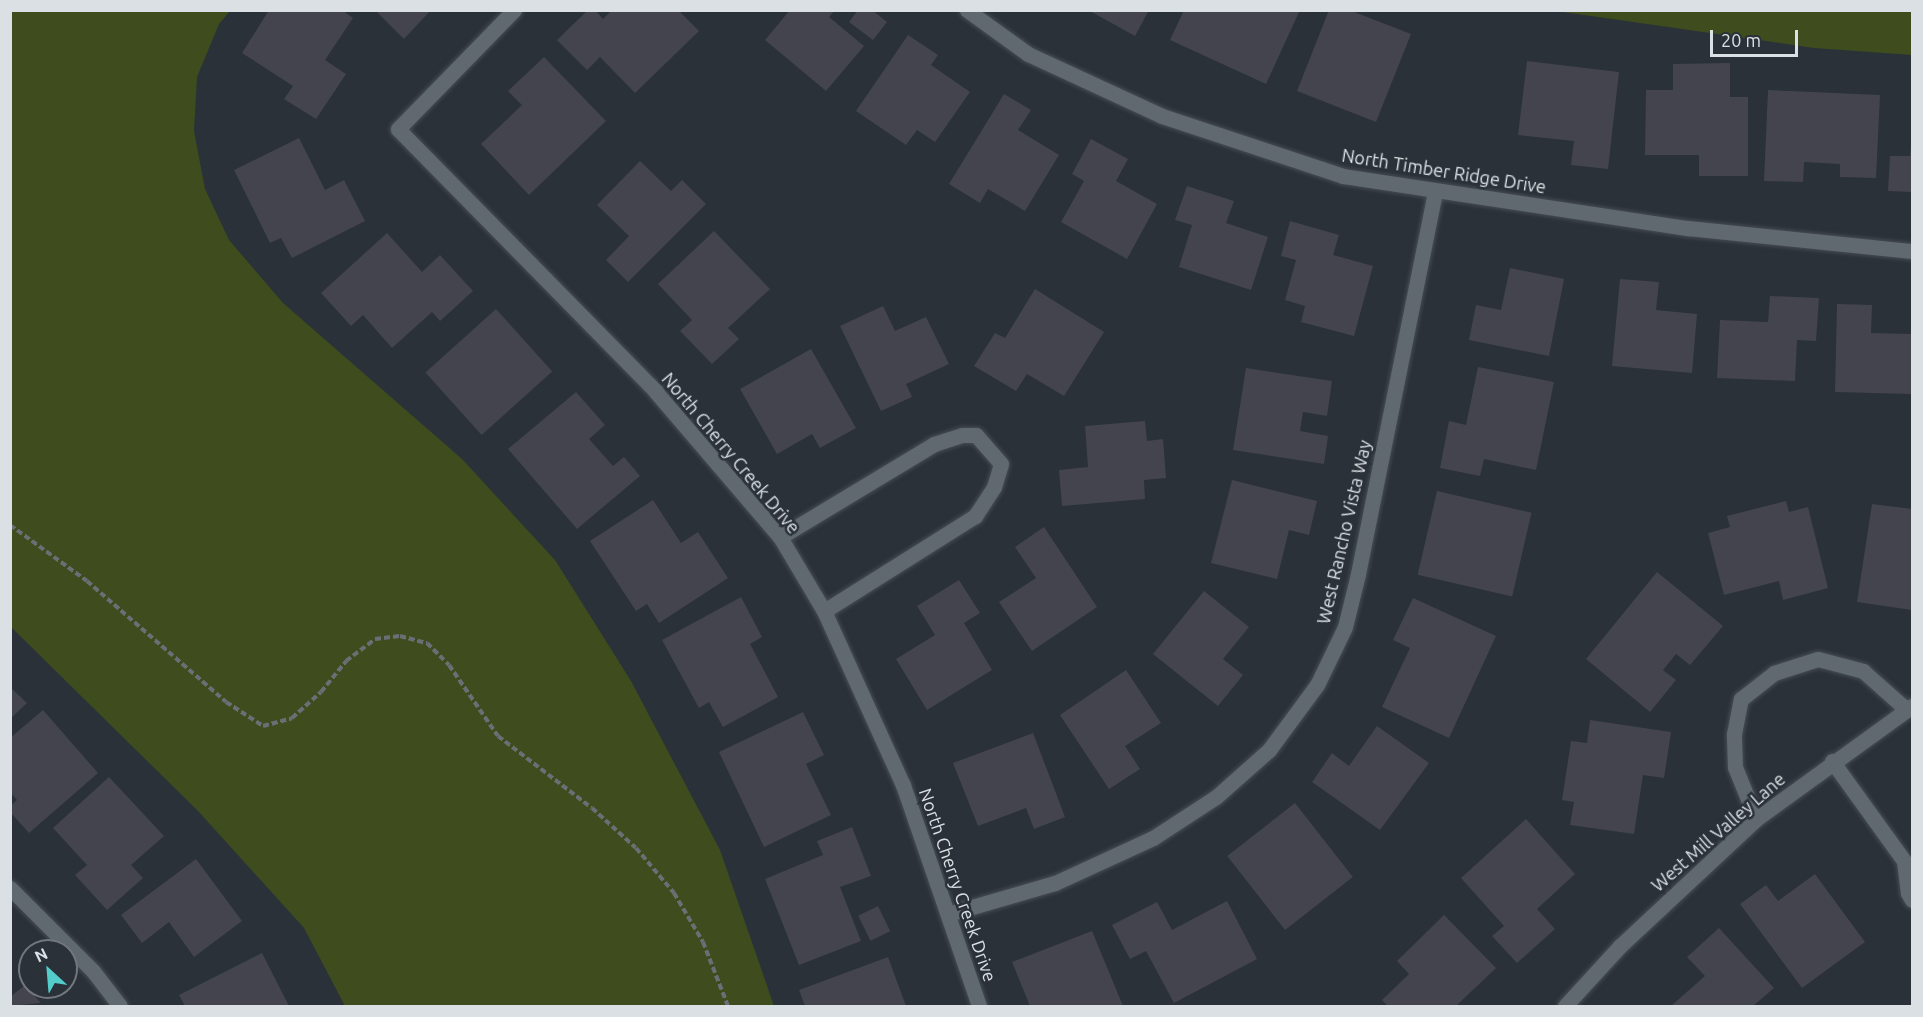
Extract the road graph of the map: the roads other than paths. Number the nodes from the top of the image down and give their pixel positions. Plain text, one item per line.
1 (514, 10) edge
2 (967, 10) edge
3 (1435, 193) junction
4 (1912, 251) edge
5 (780, 537) junction
6 (824, 611) junction
7 (1910, 707) edge
8 (1832, 761) junction
9 (1756, 819) junction
10 (1908, 863) edge
11 (10, 888) edge
12 (1912, 900) edge
13 (948, 914) junction
14 (120, 1006) edge
15 (979, 1006) edge
16 (1565, 1006) edge

1 - 5 street, North Cherry Creek Drive
2 - 3 street, North Timber Ridge Drive
3 - 4 street, North Timber Ridge Drive
3 - 13 street, West Rancho Vista Way
5 - 6 street, North Cherry Creek Drive
5 - 6 street
6 - 13 street, North Cherry Creek Drive
7 - 8 street, West Mill Valley Lane
7 - 9 street
8 - 9 street, West Mill Valley Lane
8 - 10 street
9 - 16 street, West Mill Valley Lane
10 - 12 street
11 - 14 street
13 - 15 street, North Cherry Creek Drive

